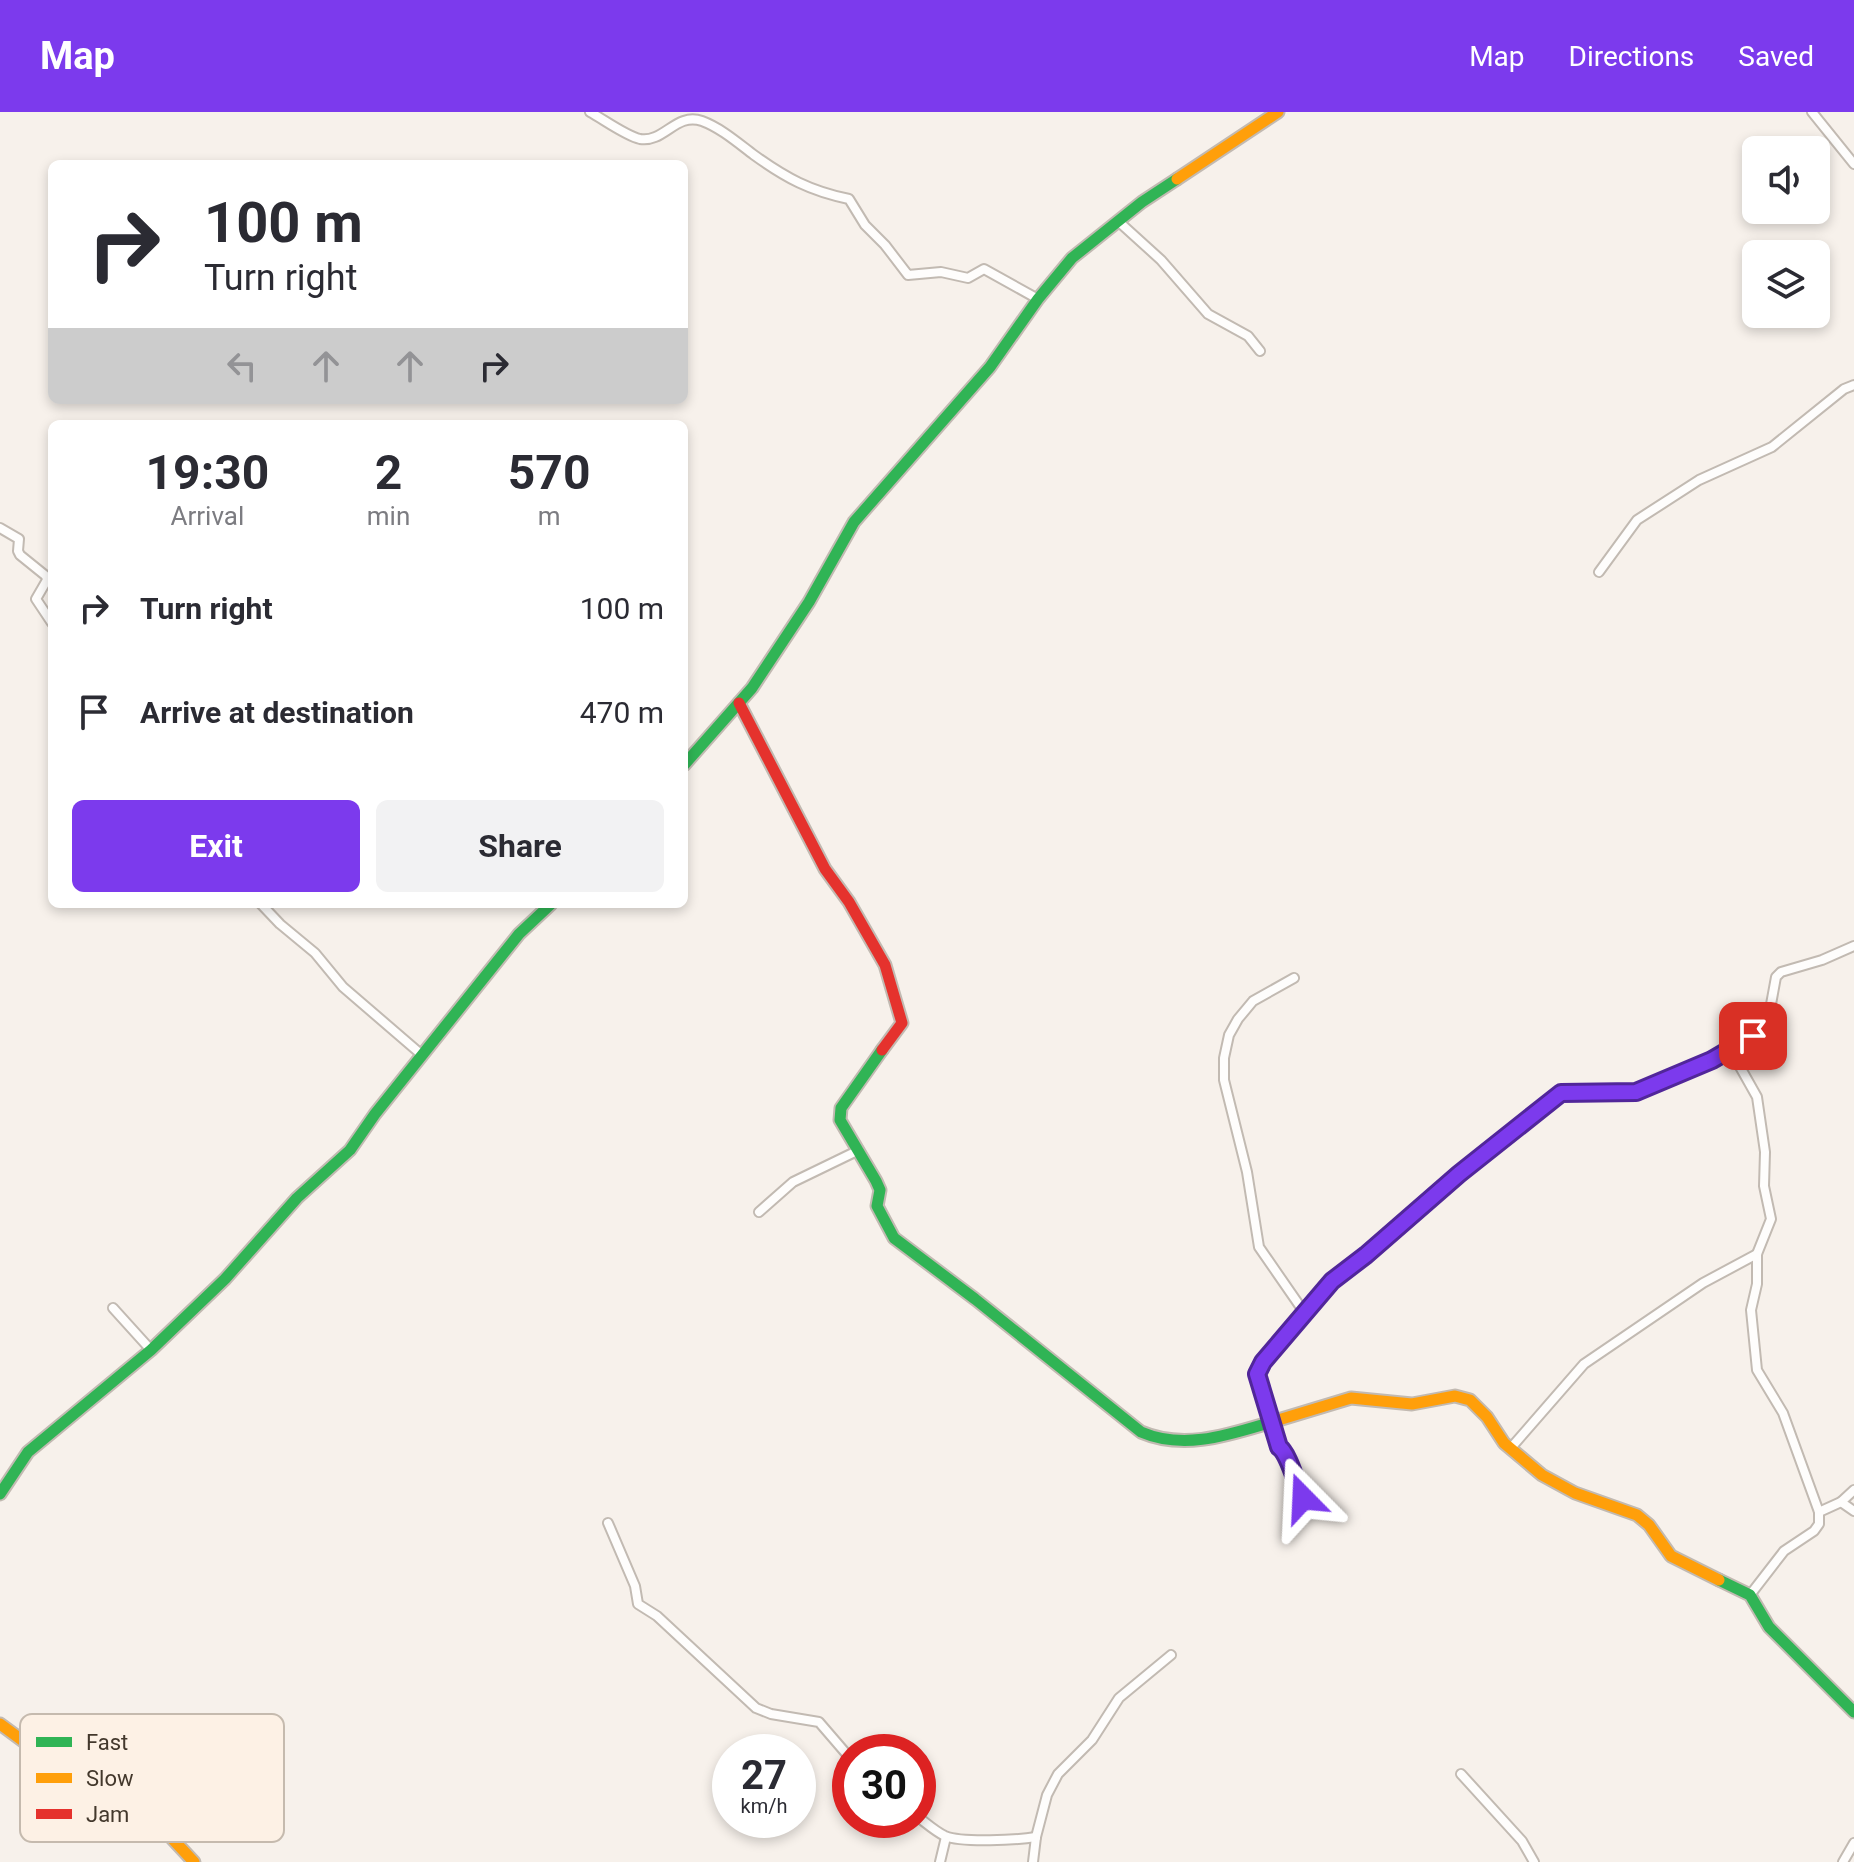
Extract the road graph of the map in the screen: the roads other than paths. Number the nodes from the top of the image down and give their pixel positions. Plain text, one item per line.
1 (590, 112) edge
2 (1278, 112) edge
3 (1812, 112) edge
4 (1854, 164) edge
5 (1118, 221) junction
6 (1038, 299) junction
7 (1260, 351) dead end
8 (1854, 385) edge
9 (0, 528) edge
10 (1599, 572) dead end
11 (48, 617) edge
12 (739, 703) junction
13 (688, 760) edge
14 (265, 908) edge
15 (547, 908) edge
16 (1854, 946) edge
17 (1294, 978) dead end
18 (1730, 1049) junction
19 (422, 1055) junction
20 (859, 1150) junction
21 (759, 1212) dead end
22 (1757, 1254) junction
23 (113, 1308) dead end
24 (1304, 1312) junction
25 (151, 1350) junction
26 (1272, 1421) junction
27 (1510, 1449) junction
28 (1854, 1490) edge
29 (0, 1492) edge
30 (1303, 1498) dead end
31 (1841, 1502) junction
32 (1854, 1511) edge
33 (1819, 1512) junction
34 (608, 1523) dead end
35 (1750, 1595) junction
36 (1171, 1655) dead end
37 (1854, 1712) edge
38 (0, 1724) edge
39 (832, 1737) edge
40 (20, 1739) edge
41 (1461, 1774) dead end
42 (936, 1830) edge
43 (946, 1837) junction
44 (1036, 1837) junction
45 (175, 1842) edge
46 (1854, 1843) edge
47 (194, 1862) edge
48 (940, 1862) edge
49 (1033, 1862) edge
50 (1534, 1862) edge
51 (1843, 1862) edge

1 - 6 street
2 - 5 street
3 - 4 street
5 - 6 street
5 - 7 street
6 - 12 street
8 - 10 street
9 - 11 street
12 - 13 street
12 - 20 street
14 - 19 street
15 - 19 street
16 - 18 street
17 - 24 street
18 - 22 street
18 - 24 street
19 - 25 street
20 - 21 street
20 - 26 street
22 - 27 street
22 - 33 street
23 - 25 street
24 - 26 street
25 - 29 street
26 - 27 street
26 - 30 street
27 - 35 street
28 - 31 street
31 - 32 street
31 - 33 street
33 - 35 street
34 - 39 street
35 - 37 street
36 - 44 street
38 - 40 street
41 - 50 street
42 - 43 street
43 - 44 street
43 - 48 street
44 - 49 street
45 - 47 street
46 - 51 street

